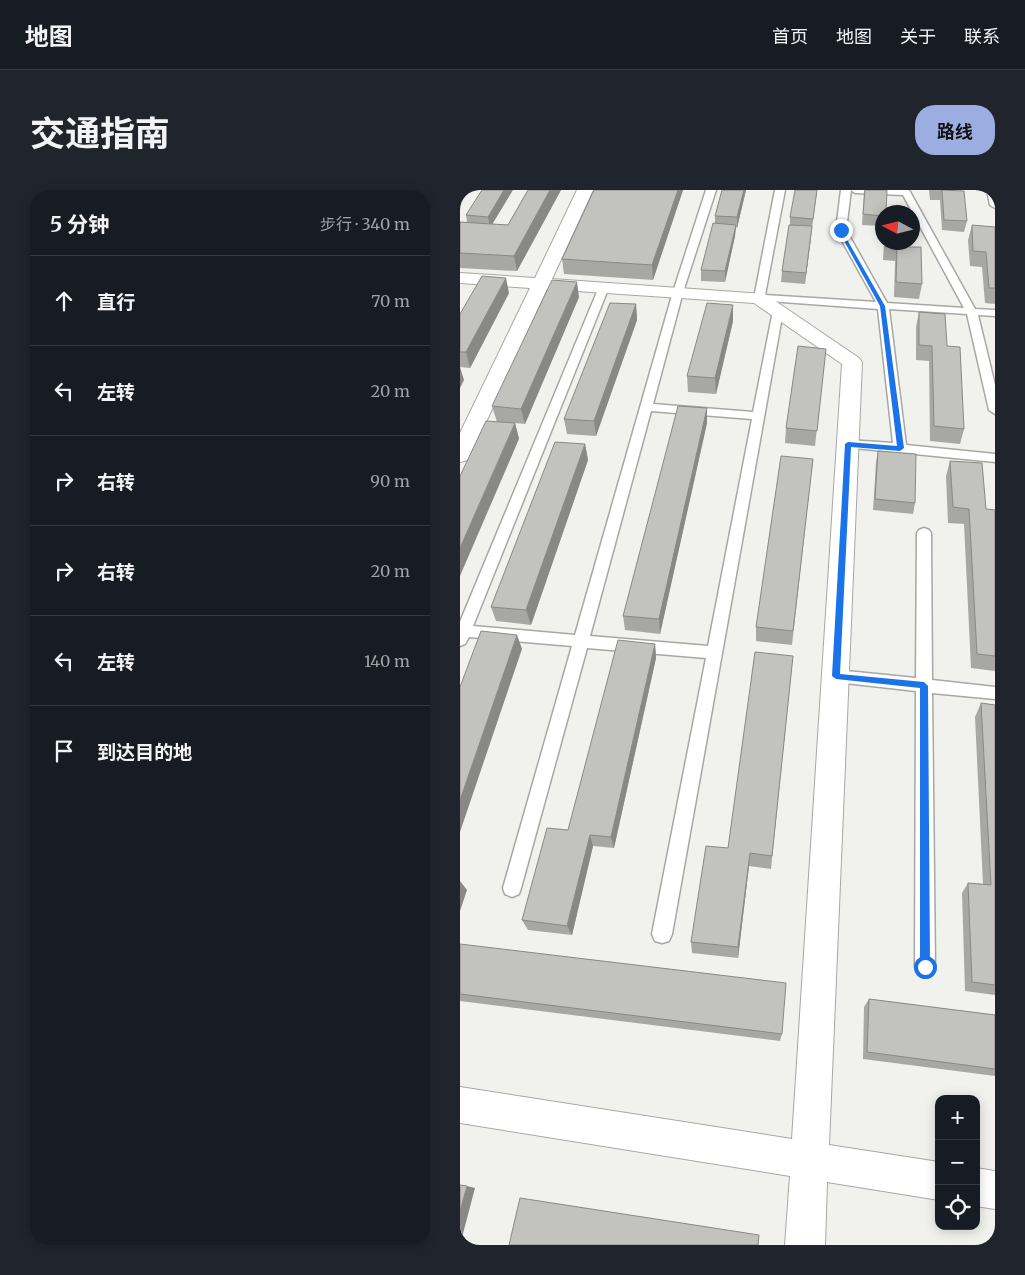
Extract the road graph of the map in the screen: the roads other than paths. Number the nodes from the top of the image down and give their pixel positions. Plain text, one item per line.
1 (585, 190) edge
2 (711, 190) edge
3 (780, 190) edge
4 (846, 190) edge
5 (855, 190) edge
6 (992, 190) edge
7 (995, 205) edge
8 (460, 278) edge
9 (543, 282) junction
10 (604, 287) junction
11 (678, 292) junction
12 (768, 305) junction
13 (882, 306) junction
14 (972, 312) junction
15 (995, 313) edge
16 (646, 407) junction
17 (995, 410) edge
18 (759, 416) junction
19 (848, 444) junction
20 (900, 448) junction
21 (460, 455) edge
22 (995, 458) edge
23 (924, 533) dead end
24 (462, 636) edge
25 (581, 641) junction
26 (714, 653) junction
27 (836, 676) junction
28 (924, 686) junction
29 (995, 693) edge
30 (512, 888) dead end
31 (662, 934) dead end
32 (925, 967) dead end
33 (460, 1105) edge
34 (810, 1160) junction
35 (935, 1180) edge
36 (980, 1188) edge
37 (995, 1190) edge
38 (805, 1245) edge

1 - 9 street
2 - 11 lane
3 - 12 lane
4 - 13 lane
5 - 14 lane
6 - 7 lane
8 - 9 street
9 - 10 street
9 - 21 street
10 - 11 street
10 - 24 lane
11 - 12 street
11 - 16 lane
12 - 13 lane
12 - 18 lane
12 - 19 street
13 - 14 lane
13 - 20 lane
14 - 15 lane
14 - 17 lane
16 - 18 lane
16 - 25 lane
18 - 26 lane
19 - 20 lane
19 - 27 street
20 - 22 lane
23 - 28 lane
24 - 25 lane
25 - 26 lane
25 - 30 lane
26 - 31 lane
27 - 28 lane
27 - 34 street
28 - 29 lane
28 - 32 lane
33 - 34 street
34 - 35 street
34 - 38 street
36 - 37 street

